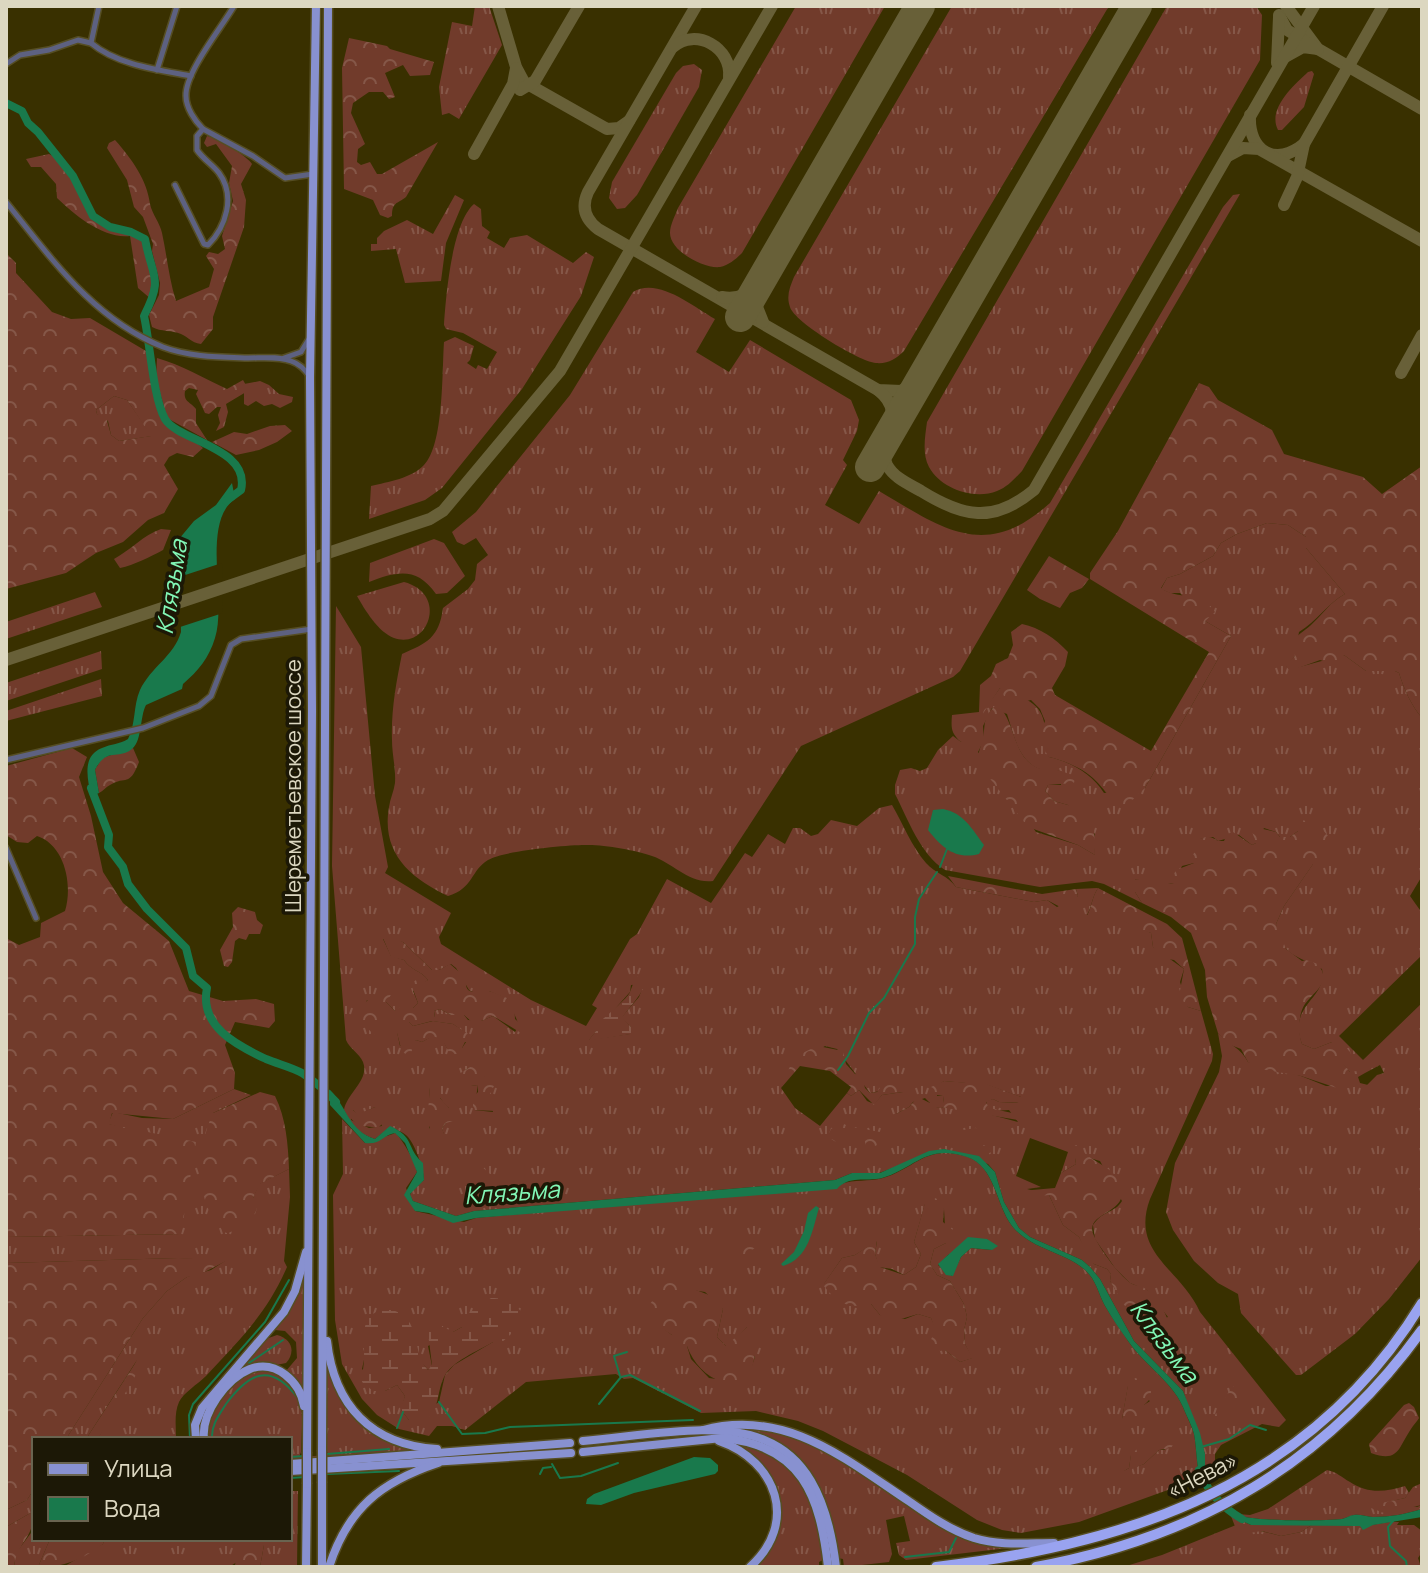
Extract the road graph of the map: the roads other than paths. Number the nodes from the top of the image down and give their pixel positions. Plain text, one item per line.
1 (99, 6) edge
2 (177, 6) edge
3 (234, 6) edge
4 (316, 6) edge
5 (328, 7) edge
6 (91, 43) junction
7 (6, 64) edge
8 (157, 70) junction
9 (191, 76) junction
10 (203, 129) junction
11 (314, 174) junction
12 (175, 185) dead end
13 (6, 202) edge
14 (311, 336) junction
15 (283, 359) junction
16 (310, 378) junction
17 (312, 629) junction
18 (325, 710) junction
19 (312, 711) junction
20 (6, 760) edge
21 (6, 848) edge
22 (36, 918) dead end
23 (309, 1238) junction
24 (1422, 1303) edge
25 (323, 1309) junction
26 (1422, 1330) edge
27 (307, 1424) junction
28 (705, 1434) junction
29 (196, 1437) edge
30 (204, 1437) edge
31 (583, 1441) dead end
32 (570, 1443) dead end
33 (458, 1450) junction
34 (583, 1452) dead end
35 (571, 1453) dead end
36 (451, 1459) junction
37 (292, 1464) edge
38 (292, 1471) edge
39 (1078, 1543) junction
40 (832, 1563) edge
41 (306, 1567) edge
42 (322, 1567) edge
43 (329, 1567) edge
44 (750, 1567) edge
45 (936, 1567) edge
46 (1036, 1567) edge

1 - 6 street
2 - 8 street
3 - 9 street
4 - 11 main road, Шереметьевское шоссе
5 - 18 main road, Шереметьевское шоссе
6 - 7 street
6 - 8 street
8 - 9 street
9 - 10 street
10 - 11 street
10 - 12 street
11 - 14 main road, Шереметьевское шоссе
13 - 15 street
14 - 15 street
14 - 16 main road, Шереметьевское шоссе
15 - 16 street
16 - 17 main road, Шереметьевское шоссе
17 - 19 main road, Шереметьевское шоссе
17 - 20 street
18 - 19 street
18 - 25 main road, Шереметьевское шоссе
19 - 23 main road, Шереметьевское шоссе
21 - 22 street
23 - 27 main road, Шереметьевское шоссе
23 - 29 main road
24 - 39 highway, «Нева»
25 - 33 main road
25 - 42 main road, Шереметьевское шоссе, bridge
26 - 46 highway, «Нева»
27 - 30 main road
27 - 41 main road, Шереметьевское шоссе, bridge
28 - 31 main road
28 - 34 main road
28 - 39 main road
28 - 40 main road
28 - 44 main road
32 - 33 main road
33 - 37 main road
35 - 36 main road
36 - 38 main road
36 - 43 main road
39 - 45 highway, «Нева»

